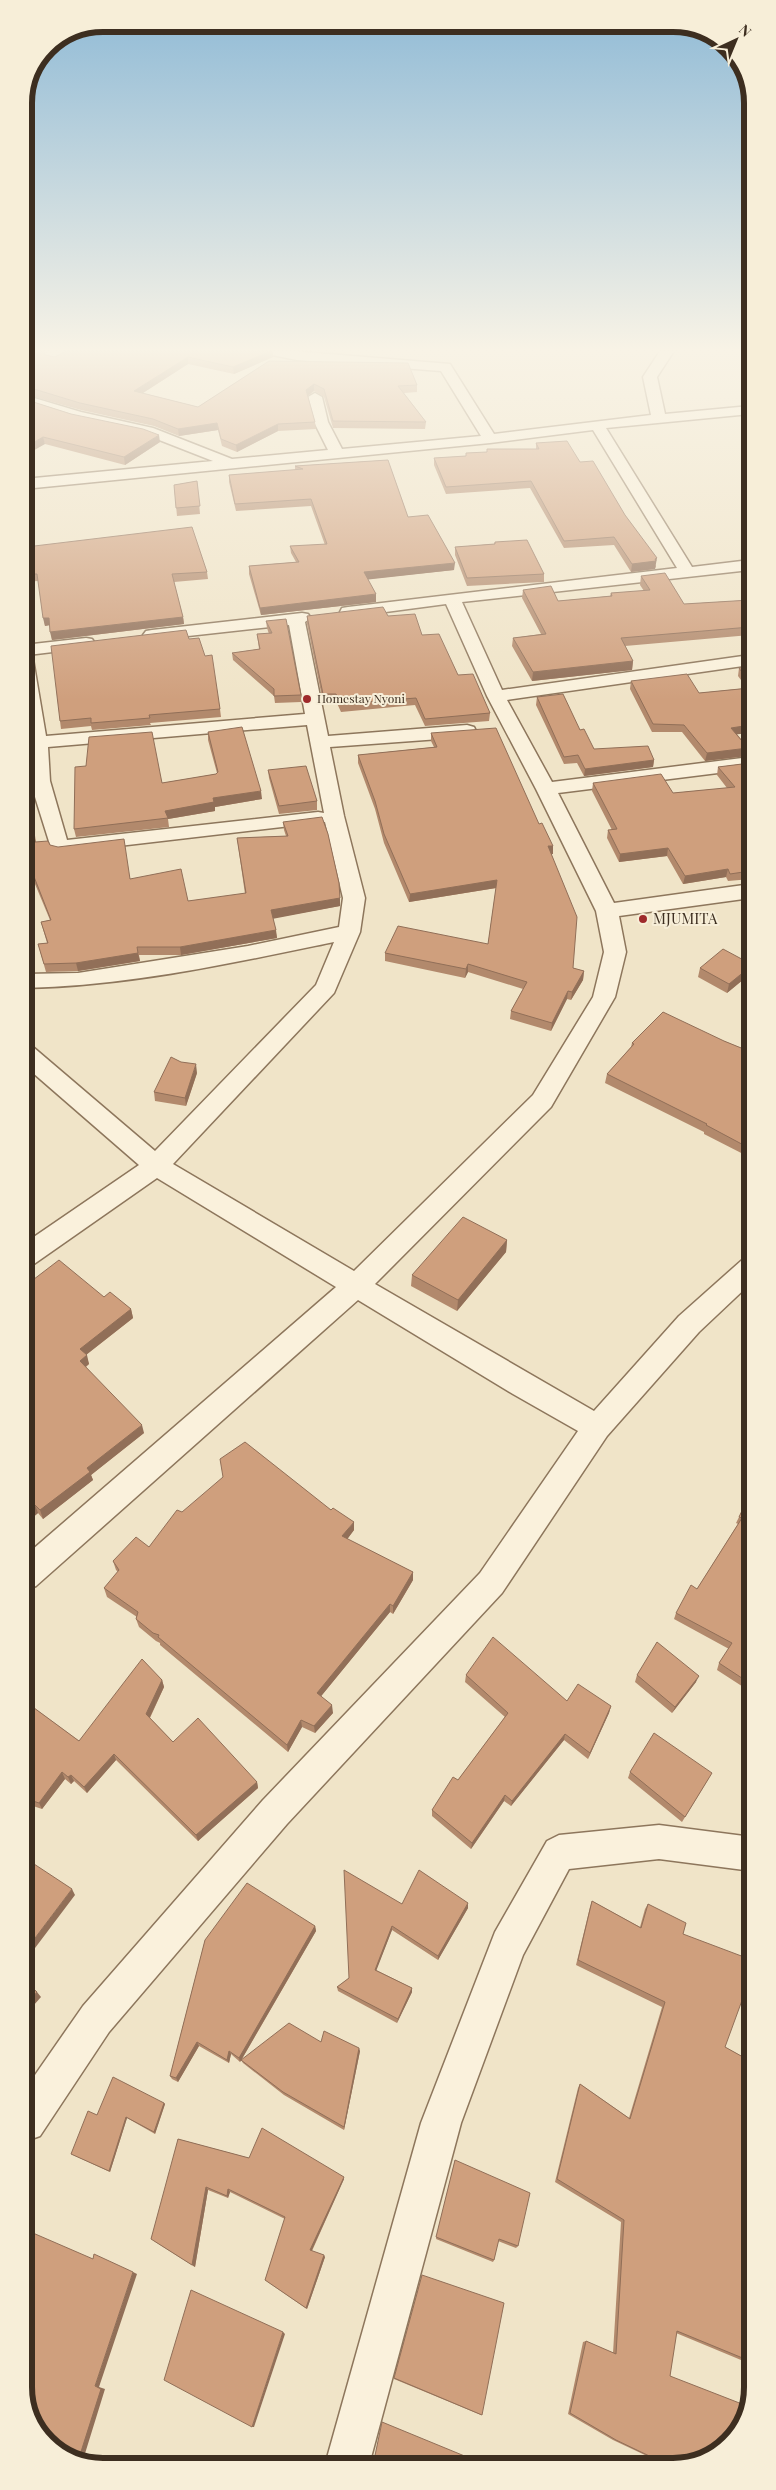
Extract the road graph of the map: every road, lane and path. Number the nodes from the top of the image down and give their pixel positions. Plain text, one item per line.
1 (192, 467) edge
2 (623, 467) edge
3 (32, 483) edge
4 (744, 566) edge
5 (688, 572) junction
6 (452, 598) junction
7 (335, 614) edge
8 (140, 637) edge
9 (101, 641) edge
10 (32, 649) edge
11 (744, 661) edge
12 (496, 696) junction
13 (32, 706) edge
14 (315, 719) junction
15 (496, 728) junction
16 (38, 742) junction
17 (319, 742) junction
18 (744, 764) edge
19 (546, 789) junction
20 (334, 816) junction
21 (744, 892) edge
22 (607, 911) junction
23 (349, 932) junction
24 (32, 980) edge
25 (32, 1059) edge
26 (156, 1166) junction
27 (32, 1252) edge
28 (744, 1273) edge
29 (356, 1286) junction
30 (597, 1427) junction
31 (32, 1571) edge
32 (744, 1853) edge
33 (32, 2113) edge
34 (349, 2457) edge

1 - 3 street
2 - 5 street
4 - 5 street
5 - 6 street
6 - 7 street
6 - 12 street
8 - 14 street
9 - 10 street
11 - 12 street
12 - 15 street
13 - 16 street
14 - 16 street
14 - 17 street
15 - 17 street
15 - 19 street
16 - 20 street
17 - 20 street
18 - 19 street
19 - 22 street
20 - 23 street
21 - 22 street
22 - 29 street
23 - 24 street
23 - 26 street
25 - 26 street
26 - 27 street
26 - 29 street
28 - 30 street
29 - 30 street
29 - 31 street
30 - 33 street
32 - 34 street

